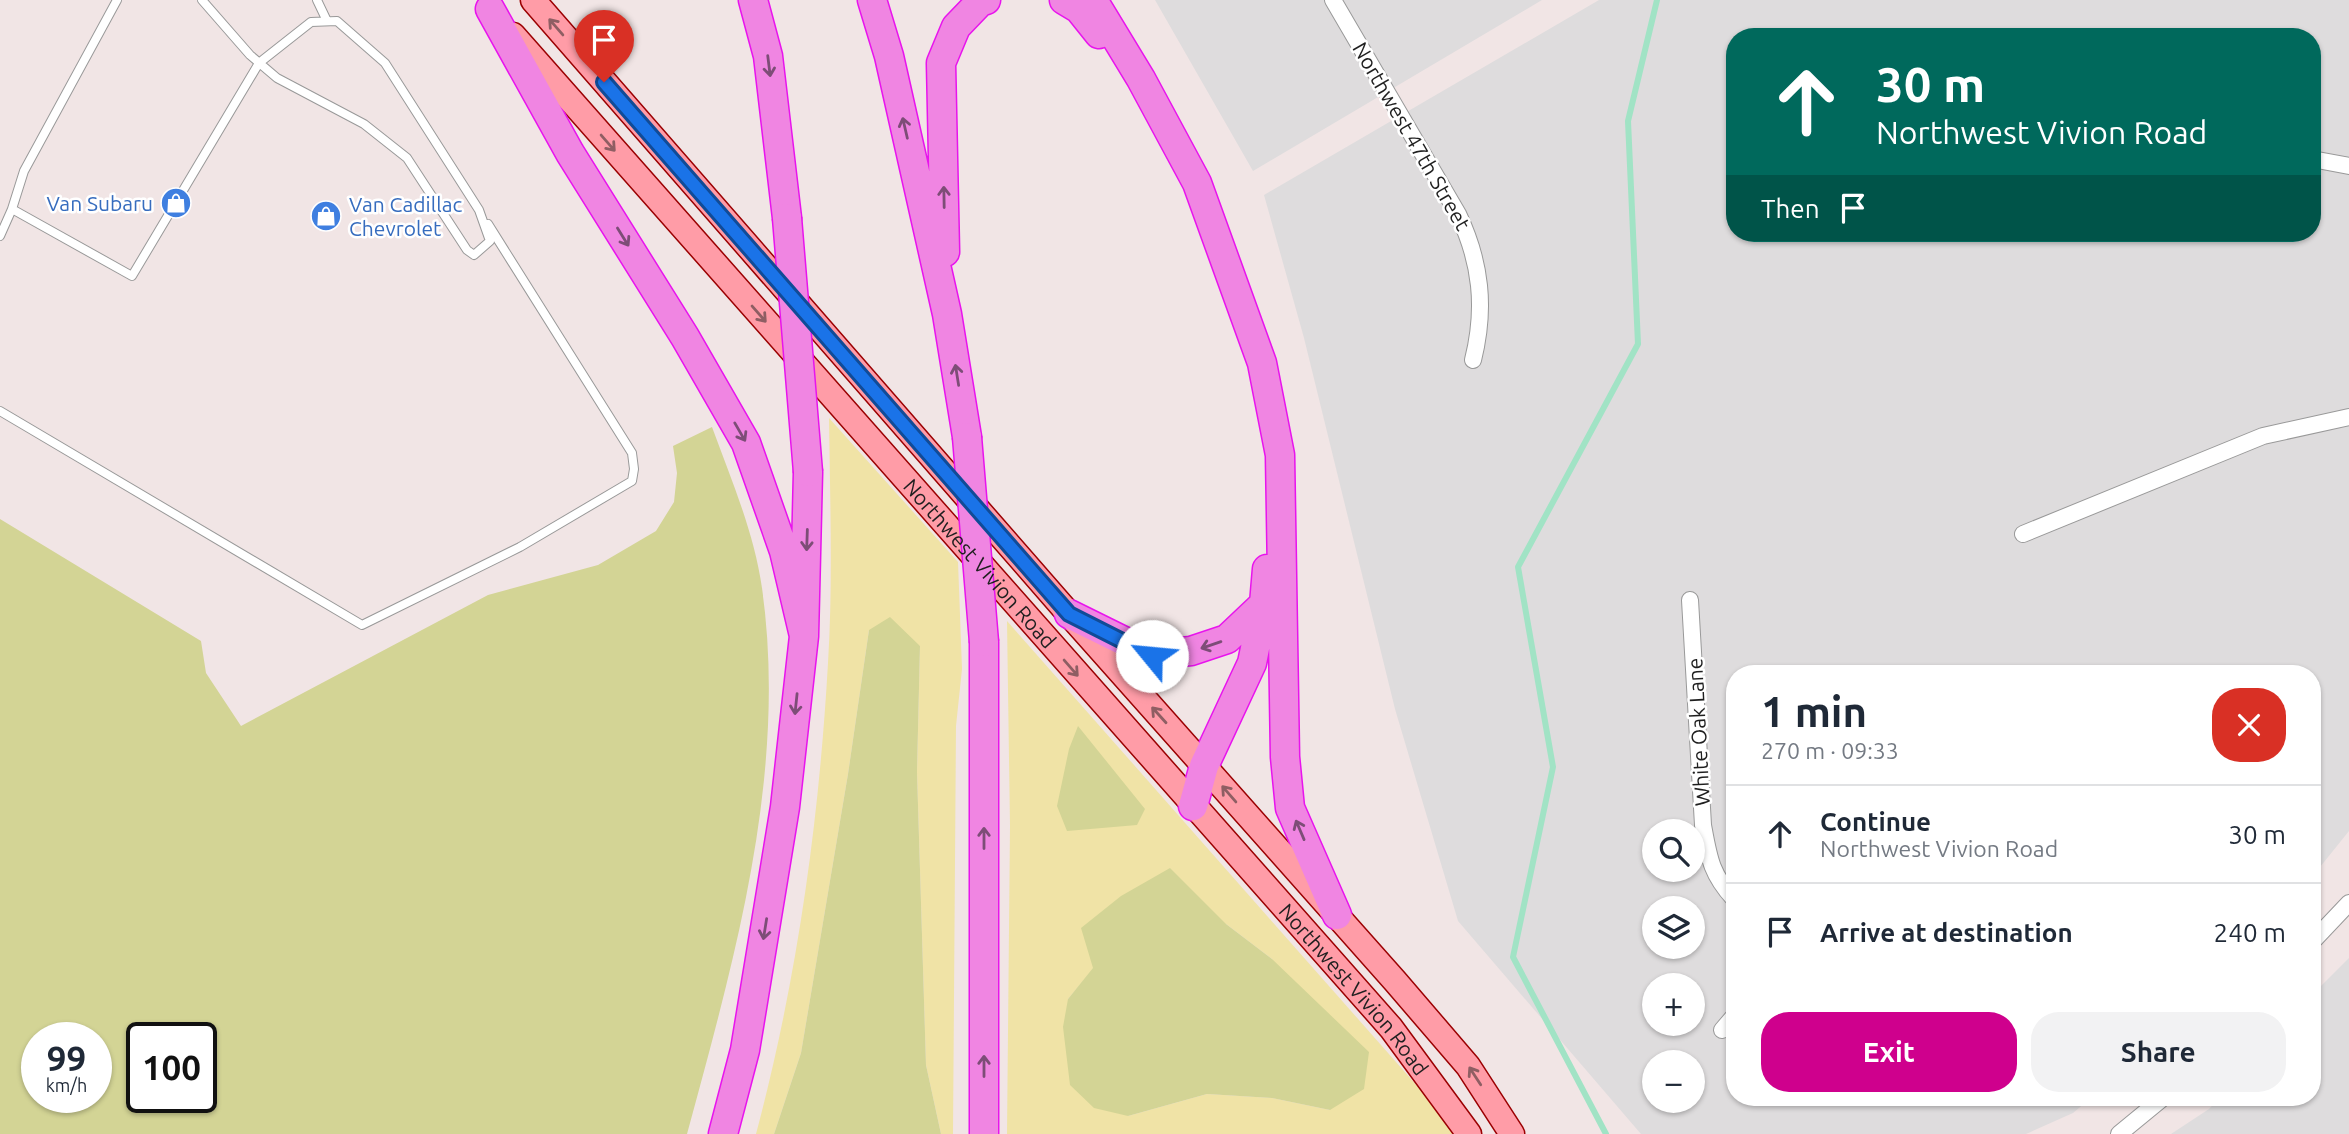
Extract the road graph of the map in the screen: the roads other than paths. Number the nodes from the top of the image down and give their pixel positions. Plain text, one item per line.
1 (117, 0) edge
2 (202, 0) edge
3 (317, 0) edge
4 (533, 0) edge
5 (753, 0) edge
6 (872, 0) edge
7 (986, 0) edge
8 (1064, 0) edge
9 (1093, 0) edge
10 (1333, 0) edge
11 (486, 5) edge
12 (327, 21) junction
13 (259, 63) junction
14 (2321, 161) edge
15 (2349, 166) edge
16 (12, 209) junction
17 (479, 210) junction
18 (0, 236) edge
19 (947, 314) junction
20 (1473, 360) dead end
21 (0, 411) edge
22 (2349, 417) edge
23 (2023, 534) dead end
24 (1690, 600) dead end
25 (1264, 604) junction
26 (1069, 614) junction
27 (804, 636) junction
28 (1205, 766) junction
29 (1192, 806) junction
30 (1726, 890) edge
31 (2349, 903) edge
32 (1337, 915) junction
33 (2321, 933) edge
34 (1726, 1025) edge
35 (1722, 1030) dead end
36 (2153, 1106) edge
37 (723, 1134) edge
38 (984, 1134) edge
39 (1469, 1134) edge
40 (1512, 1134) edge
41 (2119, 1134) edge

1 - 16 lane
2 - 13 lane
3 - 12 lane
26 -> 4 main road, Northwest Vivion Road
5 -> 27 highway, bridge
19 -> 6 highway
19 -> 7 highway
8 - 25 highway
32 -> 9 highway
10 - 20 street, Northwest 47th Street
11 -> 27 highway
11 -> 29 main road, Northwest Vivion Road
12 - 13 lane
12 - 17 lane
13 - 16 lane
13 - 17 lane
14 - 15 street
16 - 18 lane
17 - 21 lane
38 -> 19 highway, bridge
22 - 23 street
24 - 30 street, White Oak Lane
25 -> 26 highway
25 - 28 highway
28 -> 26 main road, Northwest Vivion Road
27 -> 37 highway
28 - 29 highway
32 -> 28 main road, Northwest Vivion Road
29 - 39 main road, Northwest Vivion Road
31 - 33 street
40 -> 32 main road, Northwest Vivion Road
34 - 35 street
36 - 41 street

